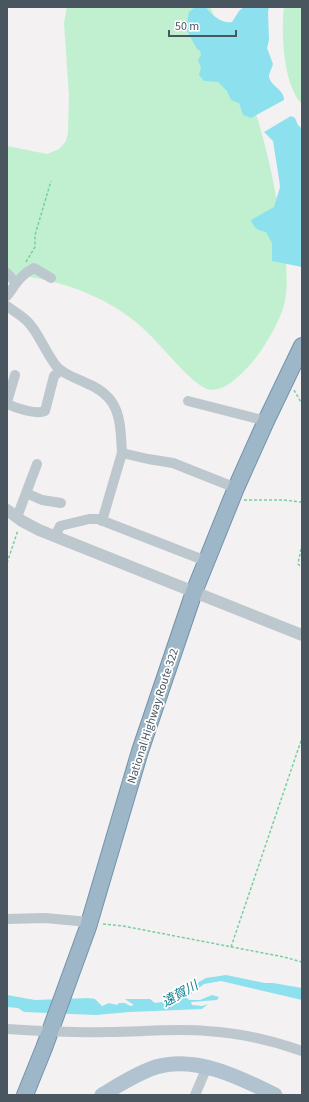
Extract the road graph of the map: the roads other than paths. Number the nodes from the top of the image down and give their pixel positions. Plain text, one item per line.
1 (7, 273) edge
2 (51, 278) dead end
3 (16, 283) junction
4 (7, 296) edge
5 (7, 306) edge
6 (302, 346) edge
7 (61, 370) junction
8 (15, 375) dead end
9 (188, 401) dead end
10 (7, 403) edge
11 (266, 421) junction
12 (122, 453) junction
13 (37, 464) dead end
14 (26, 493) junction
15 (234, 493) junction
16 (61, 503) dead end
17 (7, 510) edge
18 (19, 519) junction
19 (102, 521) junction
20 (56, 537) junction
21 (206, 562) junction
22 (194, 592) junction
23 (302, 635) edge
24 (7, 919) edge
25 (88, 925) junction
26 (7, 1029) edge
27 (50, 1030) junction
28 (302, 1051) edge
29 (207, 1067) junction
30 (25, 1095) edge
31 (102, 1095) edge
32 (195, 1095) edge
33 (276, 1095) edge

1 - 3 street
2 - 3 street
3 - 4 street
5 - 7 street
6 - 11 highway, National Highway Route 322
7 - 10 street
7 - 12 street
8 - 10 street
9 - 11 street
11 - 15 highway, National Highway Route 322
12 - 15 street
12 - 19 street
13 - 14 street
14 - 16 street
14 - 18 street
15 - 21 highway, National Highway Route 322
17 - 18 street
18 - 20 street
19 - 20 street
19 - 21 street
20 - 22 street
21 - 22 highway, National Highway Route 322
22 - 23 street
22 - 25 highway, National Highway Route 322
24 - 25 street
25 - 27 highway, National Highway Route 322
26 - 27 street
27 - 28 street
27 - 30 highway, National Highway Route 322
29 - 31 main road
29 - 32 street
29 - 33 main road

